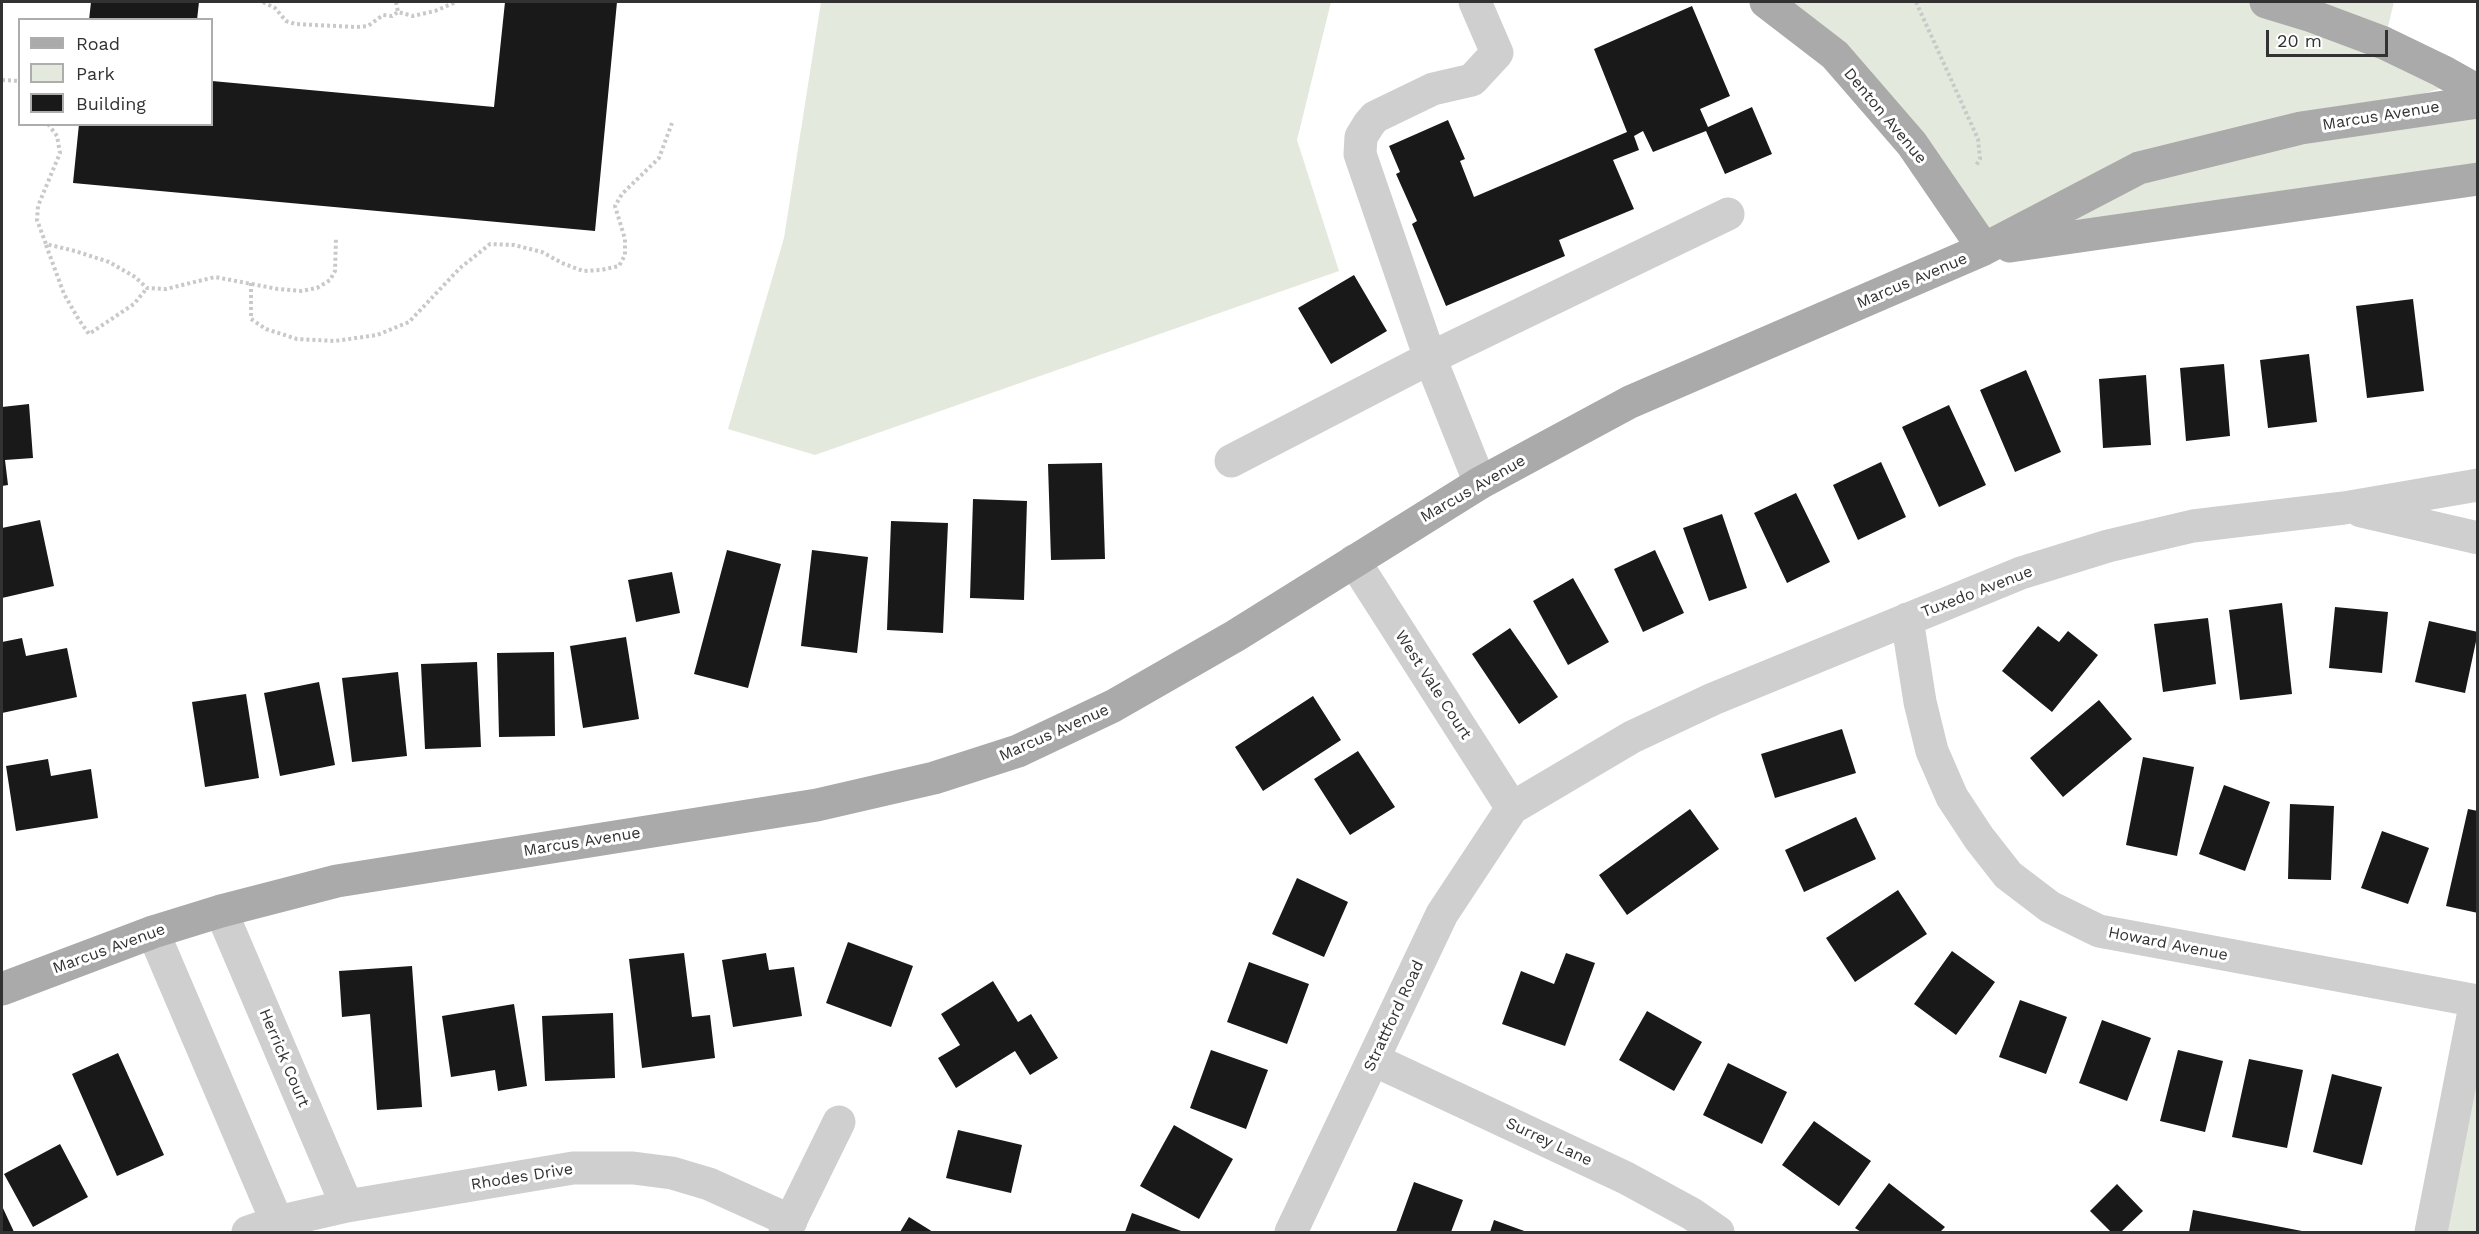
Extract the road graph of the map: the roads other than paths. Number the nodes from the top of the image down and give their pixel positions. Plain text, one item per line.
1 (1475, 2) edge
2 (1766, 2) edge
3 (2266, 2) edge
4 (2478, 91) edge
5 (2478, 102) edge
6 (2478, 179) edge
7 (1728, 214) dead end
8 (1984, 249) junction
9 (1430, 358) junction
10 (1231, 461) dead end
11 (1480, 483) junction
12 (2478, 485) edge
13 (2344, 508) junction
14 (2478, 538) edge
15 (1354, 561) junction
16 (1907, 619) junction
17 (1512, 808) junction
18 (221, 911) junction
19 (153, 932) junction
20 (2, 989) edge
21 (2477, 1001) edge
22 (1374, 1060) junction
23 (839, 1122) dead end
24 (346, 1206) junction
25 (262, 1227) edge
26 (788, 1227) edge
27 (1291, 1233) edge
28 (1718, 1233) edge
29 (2431, 1233) edge

1 - 9 street
2 - 8 main road, Denton Avenue
3 - 4 main road
5 - 8 main road, Marcus Avenue
6 - 8 main road, Marcus Avenue
7 - 9 street
8 - 11 main road, Marcus Avenue
9 - 10 street
9 - 11 street
11 - 15 main road, Marcus Avenue
12 - 13 street, Tuxedo Avenue
13 - 14 street
13 - 16 street, Tuxedo Avenue
15 - 17 street, West Vale Court
15 - 18 main road, Marcus Avenue
16 - 17 street, Tuxedo Avenue
16 - 21 street, Howard Avenue
17 - 22 street, Strattford Road
18 - 19 main road, Marcus Avenue
18 - 24 street, Herrick Court
19 - 20 main road, Marcus Avenue
19 - 25 street
21 - 29 street
22 - 27 street, Strattford Road
22 - 28 street, Surrey Lane
23 - 26 street
24 - 25 street, Rhodes Drive
24 - 26 street, Rhodes Drive

